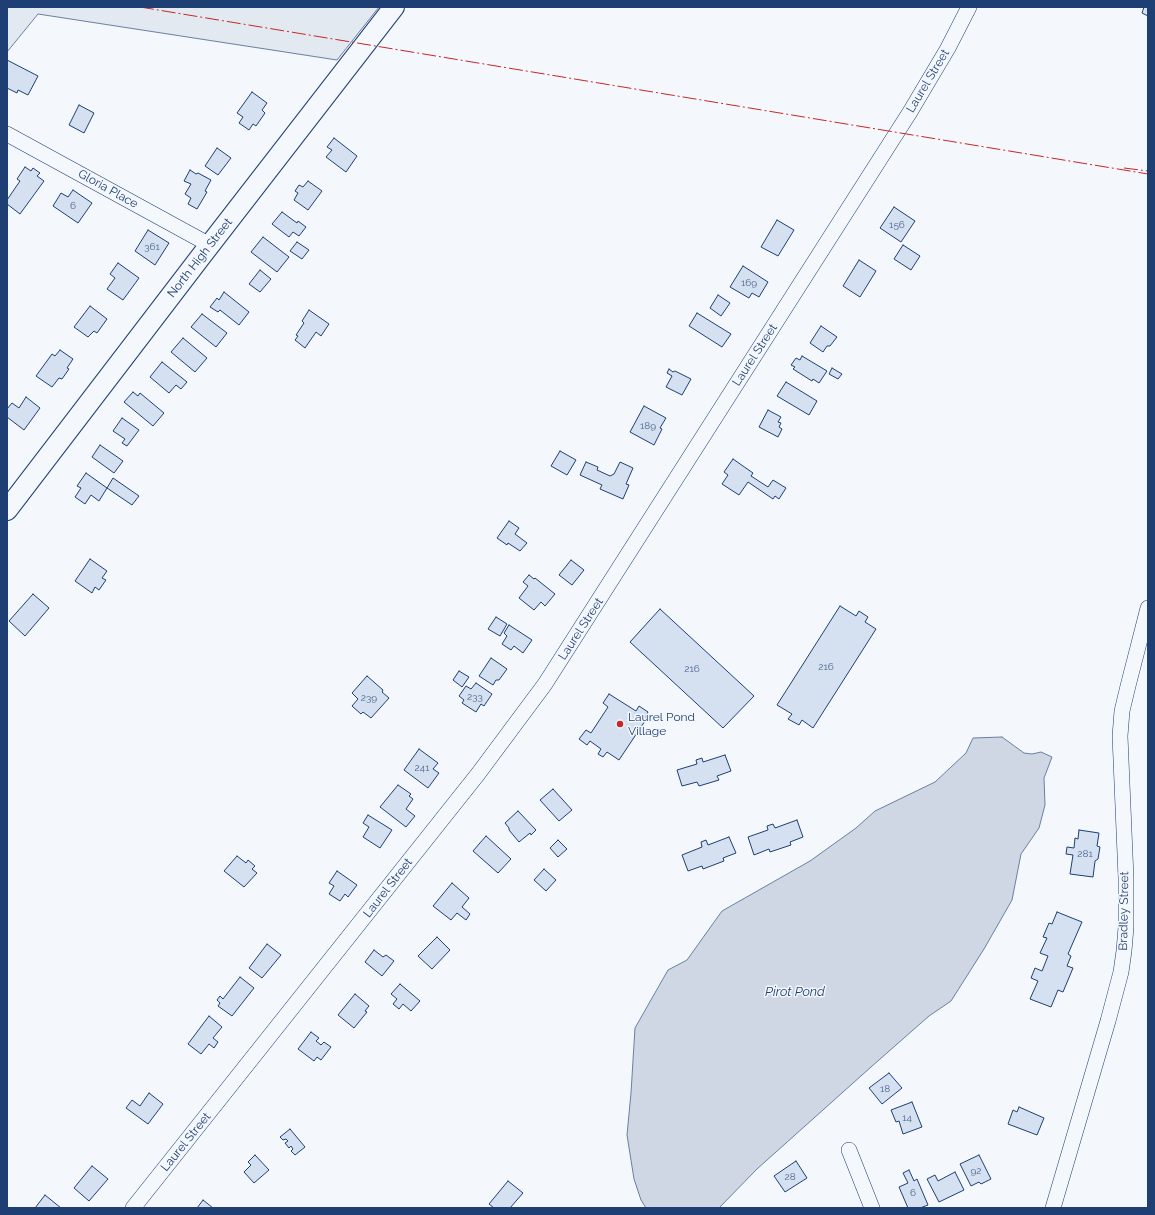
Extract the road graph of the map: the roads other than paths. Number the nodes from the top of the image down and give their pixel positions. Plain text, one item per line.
1 (394, 7) edge
2 (969, 7) edge
3 (7, 134) edge
4 (210, 245) junction
5 (7, 510) edge
6 (1148, 608) edge
7 (849, 1150) dead end
8 (133, 1208) edge
9 (872, 1208) edge
10 (1053, 1208) edge

1 - 4 main road, North High Street
2 - 8 street, Laurel Street
3 - 4 street, Gloria Place
4 - 5 main road, North High Street
6 - 10 street, Bradley Street
7 - 9 street

